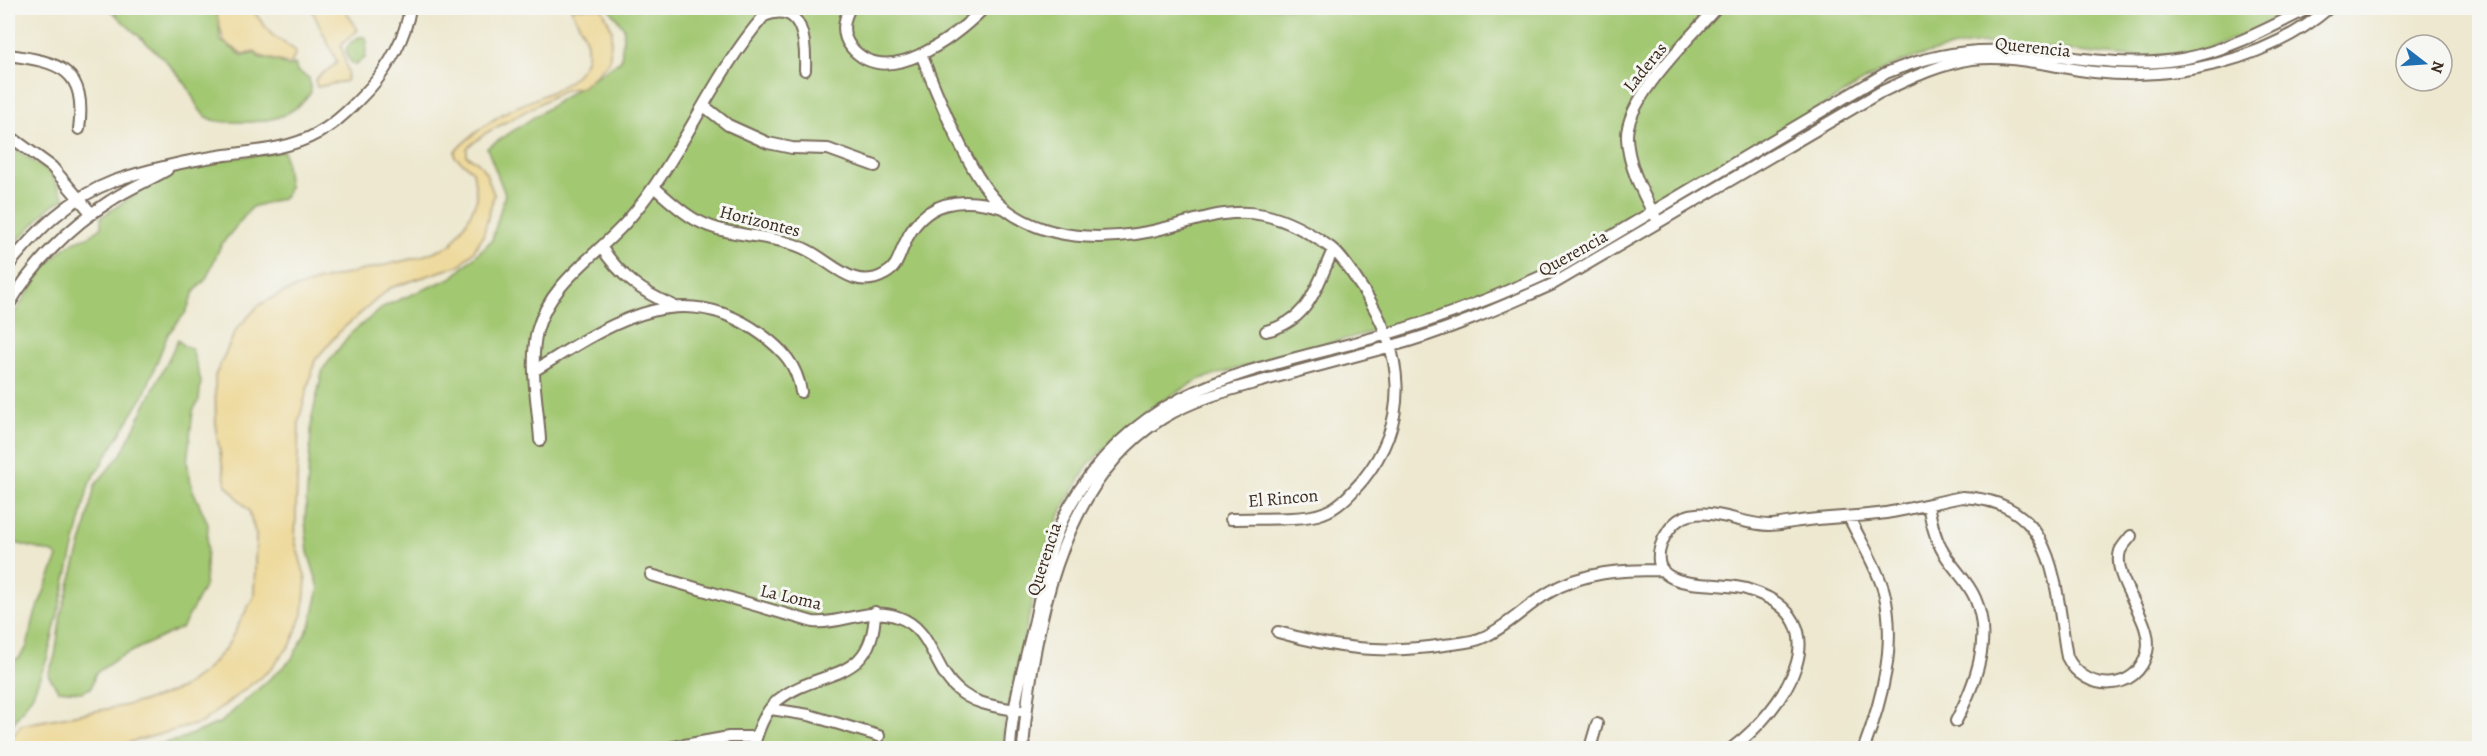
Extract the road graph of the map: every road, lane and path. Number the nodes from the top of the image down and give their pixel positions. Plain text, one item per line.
1 (410, 8) edge
2 (850, 8) edge
3 (984, 8) edge
4 (1716, 8) edge
5 (2309, 8) edge
6 (2329, 8) edge
7 (921, 54) junction
8 (1988, 54) junction
9 (8, 55) edge
10 (805, 70) dead end
11 (704, 106) junction
12 (79, 129) dead end
13 (8, 135) edge
14 (875, 166) dead end
15 (173, 167) junction
16 (655, 188) junction
17 (80, 198) junction
18 (1004, 208) junction
19 (1652, 210) junction
20 (92, 214) junction
21 (1660, 224) junction
22 (601, 247) junction
23 (1333, 250) junction
24 (8, 266) edge
25 (8, 306) edge
26 (673, 306) junction
27 (1266, 331) dead end
28 (1387, 334) junction
29 (1391, 346) junction
30 (535, 370) junction
31 (801, 392) dead end
32 (540, 440) dead end
33 (1928, 504) junction
34 (1849, 517) junction
35 (1231, 519) dead end
36 (2131, 536) dead end
37 (1663, 570) junction
38 (651, 575) dead end
39 (875, 612) junction
40 (1278, 632) dead end
41 (771, 709) junction
42 (1014, 710) junction
43 (1027, 713) junction
44 (1956, 720) dead end
45 (1597, 724) dead end
46 (879, 736) dead end
47 (756, 737) junction
48 (668, 748) edge
49 (753, 748) edge
50 (1010, 748) edge
51 (1021, 748) edge
52 (1590, 748) edge
53 (1732, 748) edge
54 (1864, 748) edge

1 - 15 street
2 - 7 street
3 - 7 street
4 - 19 street, Laderas
5 - 8 street, Querencia
6 - 8 street, Querencia
7 - 18 street
8 - 19 street, Querencia
8 - 21 street, Querencia
9 - 12 street
10 - 11 street
11 - 14 street
11 - 16 street
13 - 17 street
15 - 17 street
15 - 20 street
16 - 18 street, Horizontes
16 - 22 street
17 - 20 street
17 - 24 street
18 - 23 street, El Rincon
19 - 21 street, Laderas
19 - 28 street, Querencia
20 - 25 street
21 - 29 street, Querencia
22 - 26 street
22 - 30 street
23 - 27 street
23 - 28 street, El Rincon
26 - 30 street
26 - 31 street
28 - 29 street, El Rincon
28 - 42 street, Querencia
29 - 35 street, El Rincon
29 - 43 street, Querencia
30 - 32 street
33 - 34 street
33 - 36 street
33 - 44 street
34 - 37 street
34 - 54 street
37 - 40 street
37 - 53 street
38 - 39 street, La Loma
39 - 41 street
39 - 42 street, La Loma
41 - 46 street
41 - 47 street
42 - 43 street, La Loma
42 - 50 street, Querencia
42 - 51 street
43 - 51 street, Querencia
45 - 52 street
47 - 48 street
47 - 49 street

